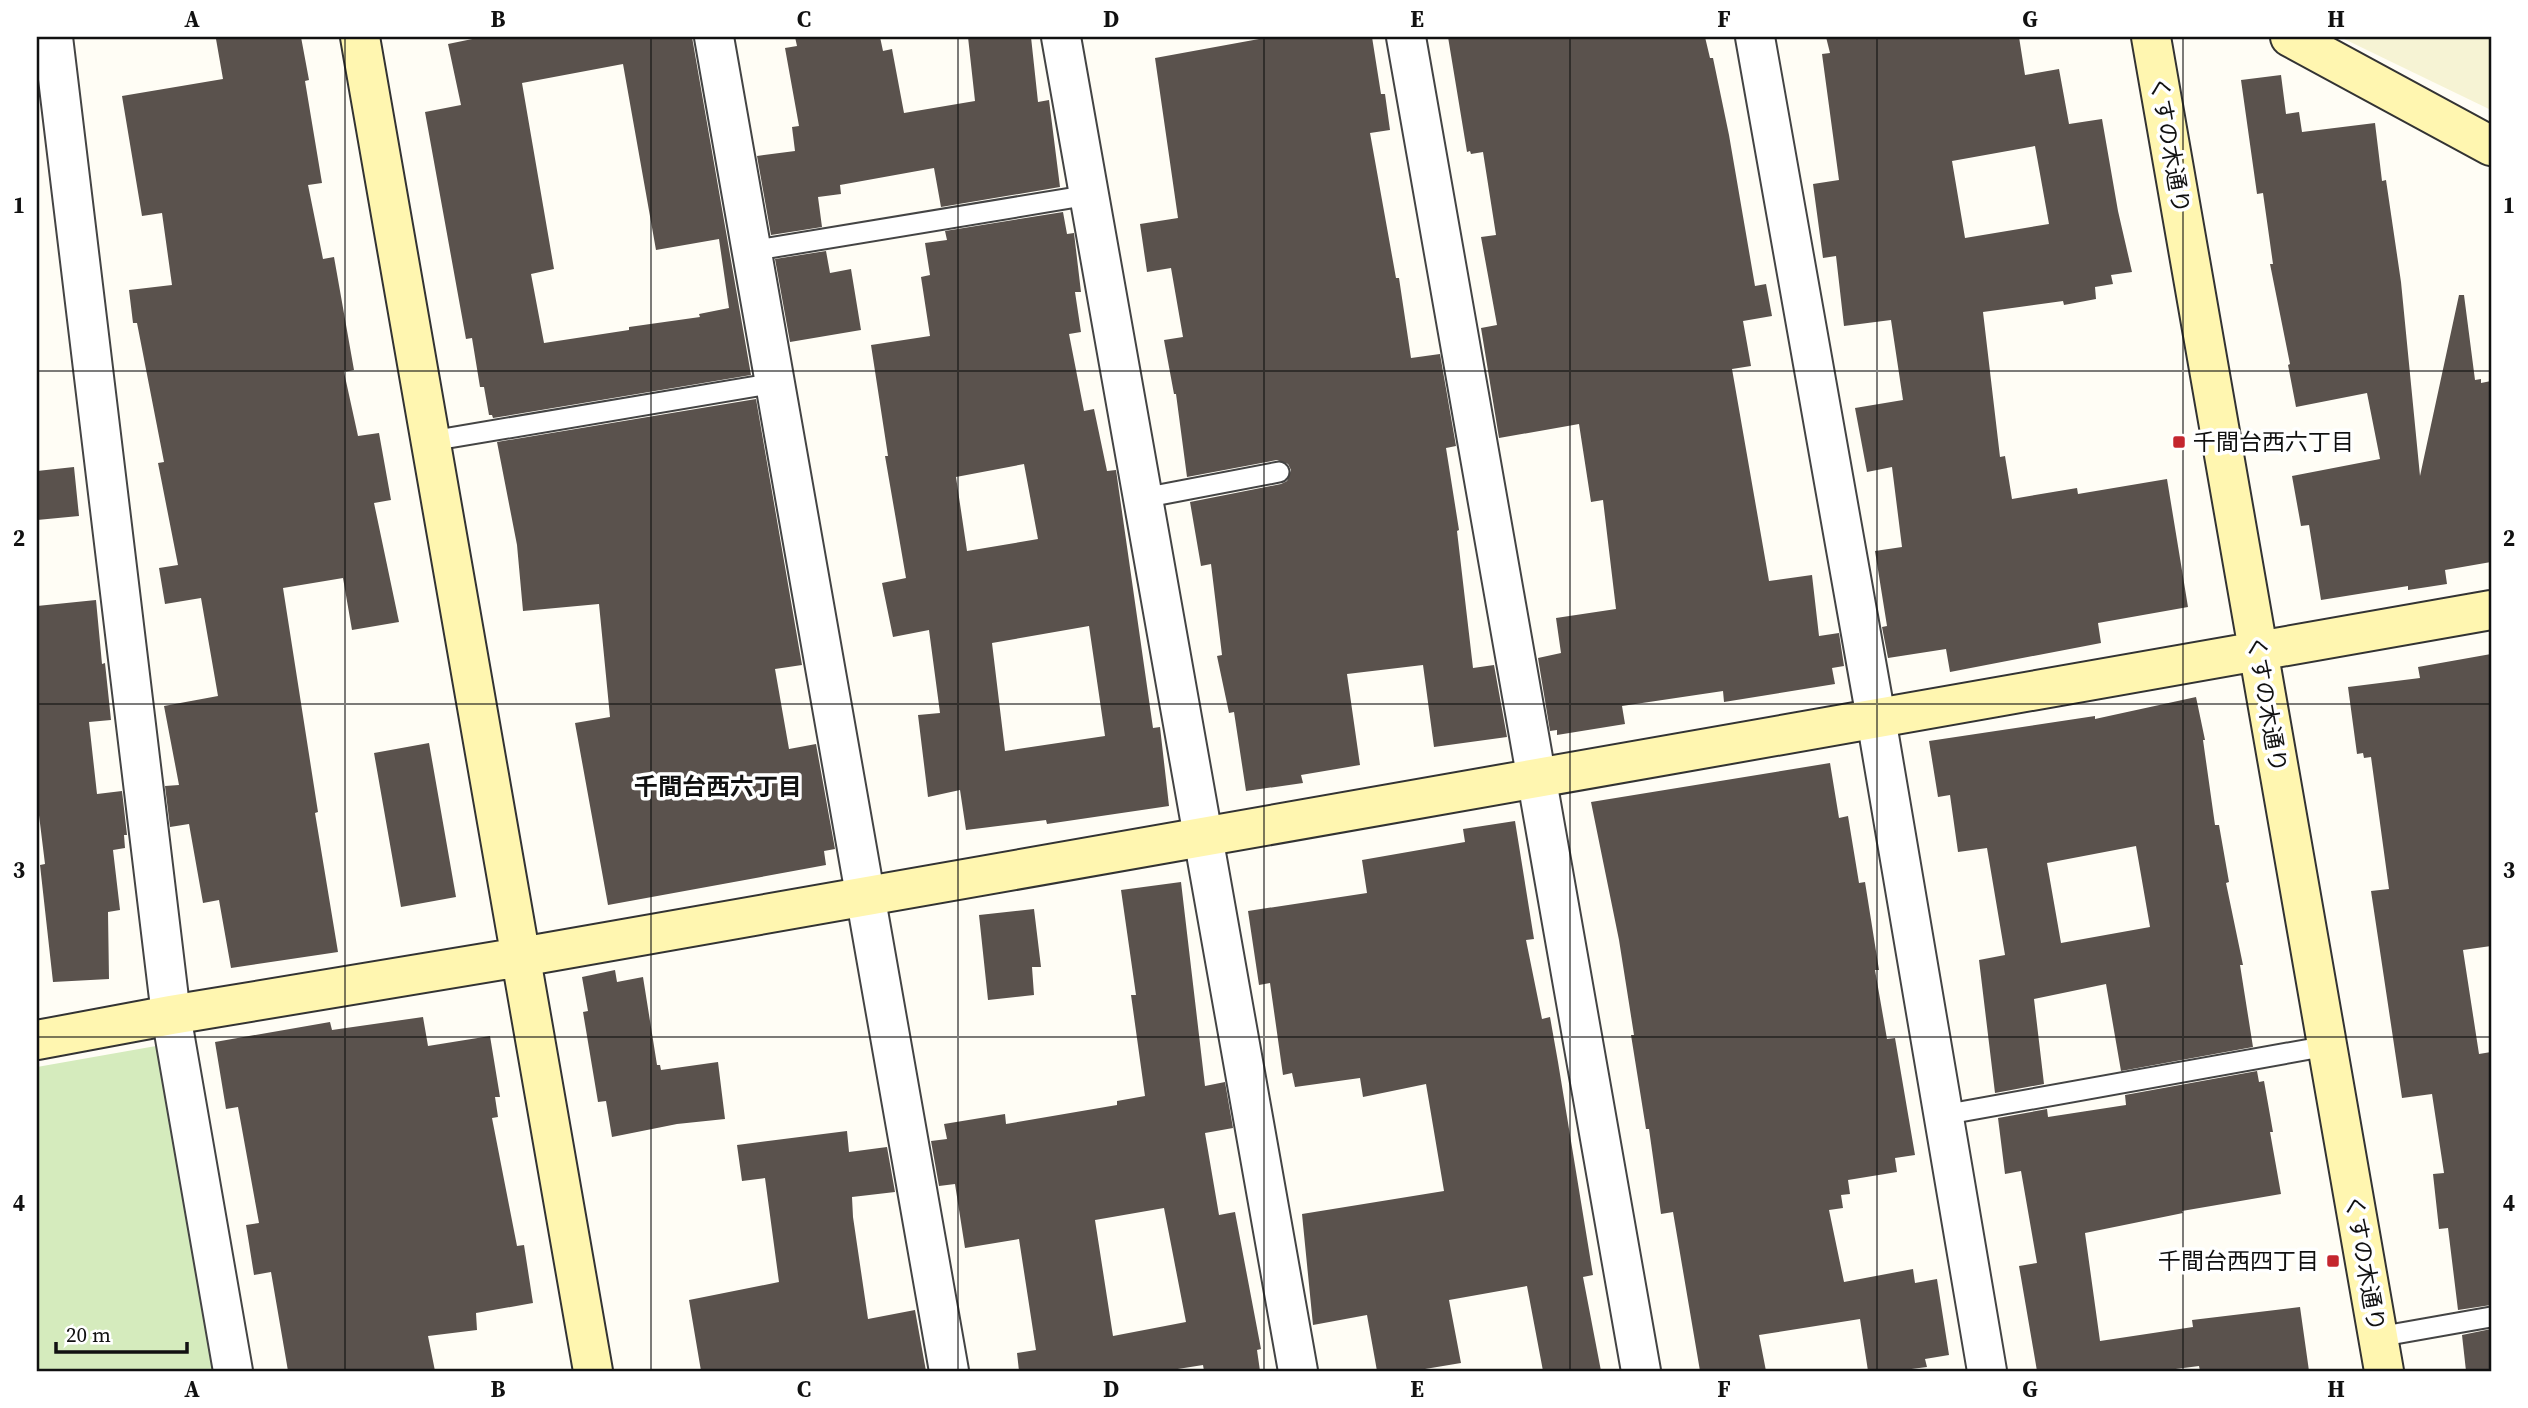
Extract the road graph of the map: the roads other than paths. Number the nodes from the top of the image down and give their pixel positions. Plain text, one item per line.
1 (53, 37) edge
2 (360, 37) edge
3 (714, 37) edge
4 (1061, 37) edge
5 (1406, 37) edge
6 (1755, 37) edge
7 (2151, 37) edge
8 (2290, 37) edge
9 (2491, 146) edge
10 (1089, 195) junction
11 (751, 251) junction
12 (775, 383) junction
13 (431, 442) junction
14 (1279, 471) dead end
15 (1143, 498) junction
16 (2491, 610) edge
17 (2258, 650) junction
18 (1876, 718) junction
19 (1536, 777) junction
20 (1203, 836) junction
21 (866, 896) junction
22 (521, 957) junction
23 (171, 1015) junction
24 (37, 1040) edge
25 (2327, 1046) junction
26 (1943, 1115) junction
27 (2491, 1317) edge
28 (2381, 1354) edge
29 (233, 1371) edge
30 (593, 1371) edge
31 (949, 1371) edge
32 (1298, 1371) edge
33 (1641, 1371) edge
34 (1987, 1371) edge

1 - 23 street
2 - 13 street
3 - 11 street
4 - 10 street
5 - 19 street
6 - 18 street
7 - 17 street, くすの木通り
8 - 9 street
10 - 11 lane
10 - 15 street
11 - 12 street
12 - 13 lane
12 - 21 street
13 - 22 street
14 - 15 lane
15 - 20 street
16 - 17 street
17 - 18 street
17 - 25 street, くすの木通り
18 - 19 street
18 - 26 street
19 - 20 street
19 - 33 street
20 - 21 street
20 - 32 street
21 - 22 street
21 - 31 street
22 - 23 street
22 - 30 street
23 - 24 street
23 - 29 street
25 - 26 lane
25 - 28 street, くすの木通り
26 - 34 street
27 - 28 lane

